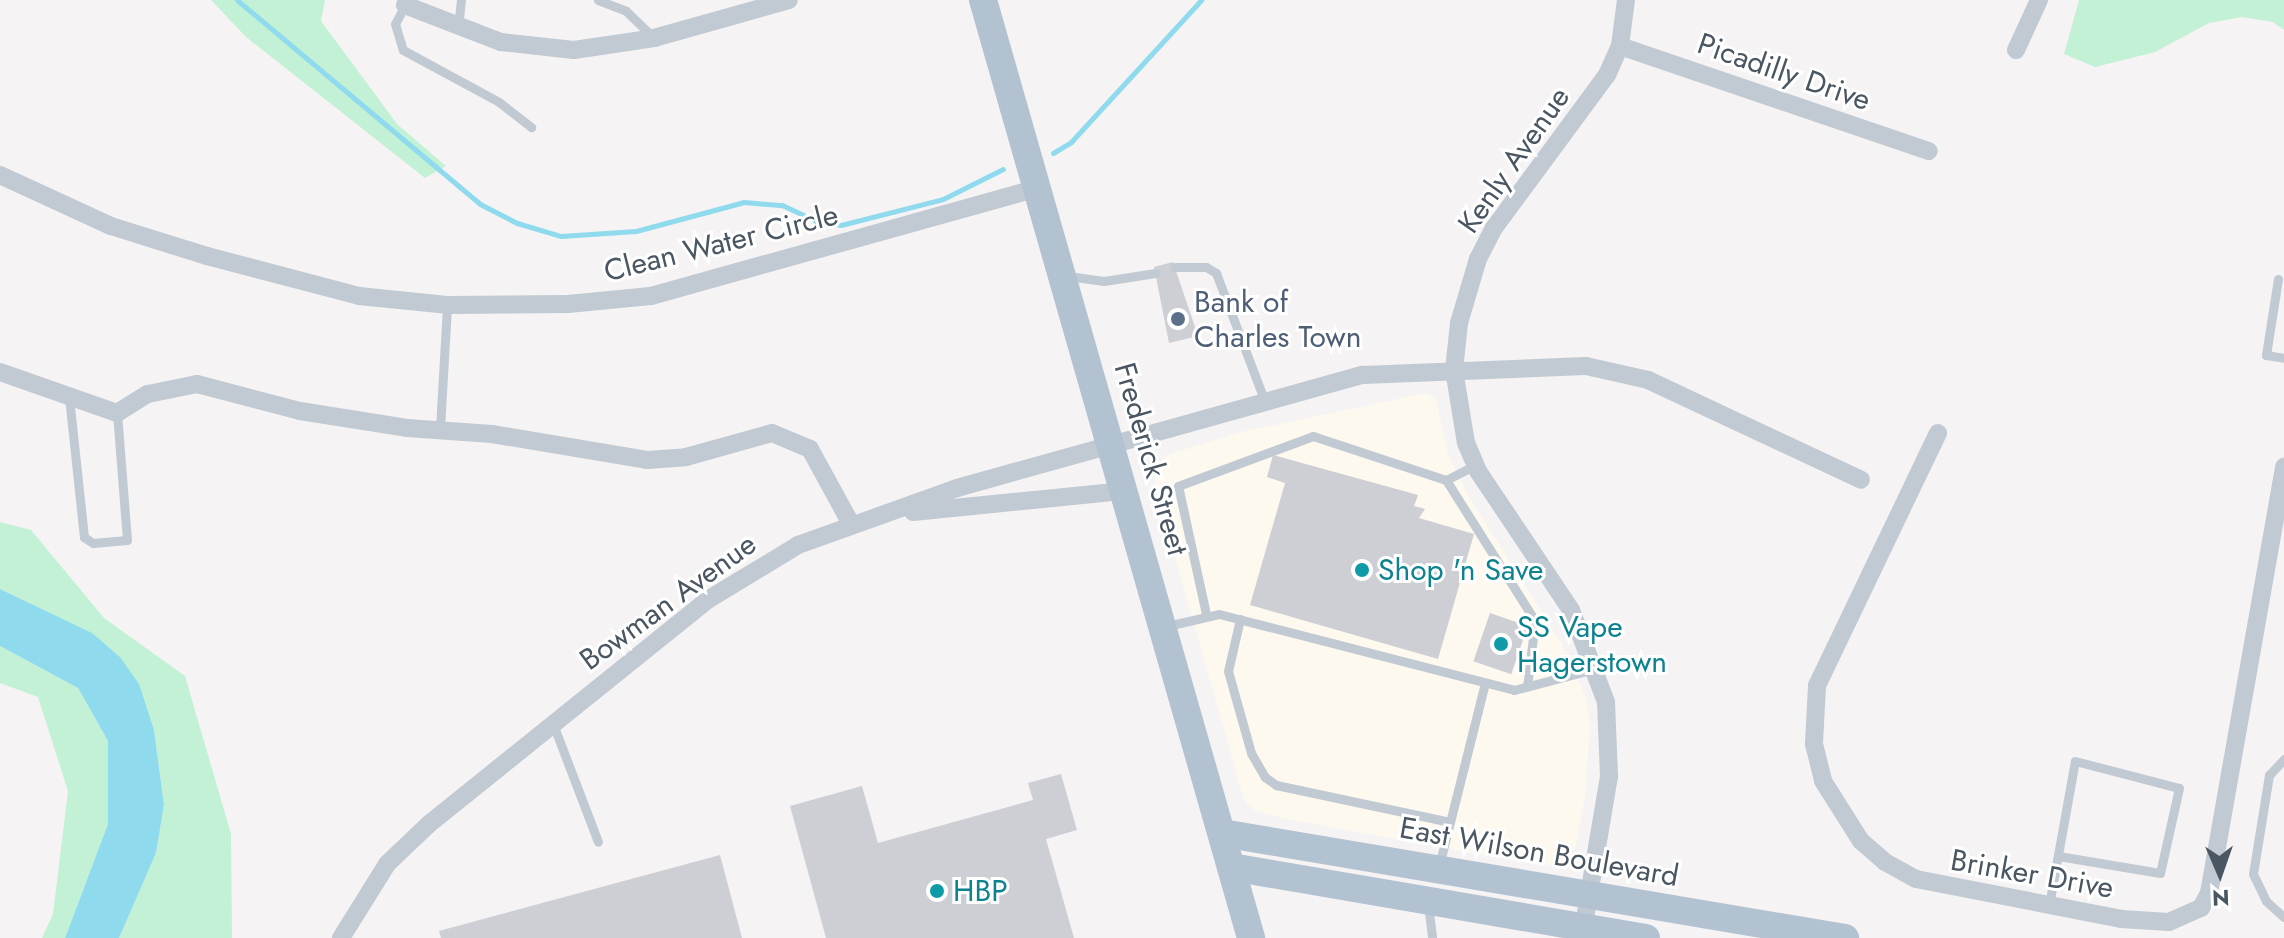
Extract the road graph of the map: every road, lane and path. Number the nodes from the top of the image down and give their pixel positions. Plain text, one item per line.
1 (461, 0) edge
2 (598, 0) edge
3 (789, 0) edge
4 (983, 0) edge
5 (1626, 0) edge
6 (2039, 0) edge
7 (405, 5) joint
8 (458, 28) junction
9 (654, 38) junction
10 (1620, 46) junction
11 (2016, 50) dead end
12 (531, 127) dead end
13 (1929, 151) dead end
14 (0, 175) edge
15 (1038, 188) junction
16 (1175, 267) dead end
17 (1155, 273) dead end
18 (1065, 275) junction
19 (2278, 279) dead end
20 (447, 305) junction
21 (2284, 358) edge
22 (1454, 370) junction
23 (0, 372) edge
24 (69, 397) junction
25 (1265, 402) junction
26 (117, 413) junction
27 (440, 428) junction
28 (1938, 433) dead end
29 (1113, 445) junction
30 (1475, 465) junction
31 (2284, 467) edge
32 (1446, 480) junction
33 (1861, 480) dead end
34 (1125, 491) junction
35 (857, 521) junction
36 (1206, 614) junction
37 (1240, 619) junction
38 (1163, 627) junction
39 (1597, 668) junction
40 (1485, 683) junction
41 (1527, 687) junction
42 (553, 724) junction
43 (2284, 759) edge
44 (1450, 822) junction
45 (1222, 833) junction
46 (598, 842) dead end
47 (2058, 856) junction
48 (1231, 867) junction
49 (1438, 869) junction
50 (1329, 884) junction
51 (1589, 894) junction
52 (1429, 901) junction
53 (2049, 905) junction
54 (2284, 917) edge
55 (1582, 933) edge
56 (341, 938) edge
57 (1251, 938) edge
58 (1432, 938) edge
59 (1646, 938) edge
60 (1845, 938) edge

1 - 8 lane
2 - 9 lane
3 - 9 street
4 - 15 main road, Frederick Street
5 - 10 street, Kenly Avenue
6 - 11 street
7 - 8 street
7 - 12 lane
8 - 9 street
10 - 13 street, Picadilly Drive
10 - 22 street, Kenly Avenue
14 - 20 street, Clean Water Circle
15 - 18 main road, Frederick Street
15 - 20 street, Clean Water Circle
16 - 25 lane
17 - 18 lane
18 - 29 main road, Frederick Street
19 - 21 lane
20 - 27 lane
22 - 25 street, Bowman Avenue
22 - 30 street, Kenly Avenue
22 - 33 street, Bowman Avenue
23 - 24 street
24 - 26 street
24 - 26 lane
25 - 29 street, Bowman Avenue
26 - 27 street
27 - 35 street
28 - 53 street, Brinker Drive
29 - 34 main road, Frederick Street
29 - 35 street, Bowman Avenue
30 - 32 lane
30 - 39 street, Kenly Avenue
31 - 53 street, Brinker Drive
32 - 36 lane
32 - 41 lane
34 - 35 street
34 - 38 main road, Frederick Street
35 - 42 street, Bowman Avenue
36 - 37 lane
36 - 38 lane
37 - 40 lane
37 - 44 lane
38 - 45 main road, Frederick Street
39 - 41 lane
39 - 51 street, Kenly Avenue
40 - 41 lane
40 - 44 lane
42 - 46 lane
42 - 56 street, Bowman Avenue
43 - 54 lane
44 - 49 lane
45 - 48 main road, Frederick Street
45 - 49 main road, East Wilson Boulevard
47 - 47 lane
47 - 53 lane
48 - 50 main road
48 - 57 main road, Frederick Street
49 - 50 main road
49 - 51 main road, East Wilson Boulevard
50 - 52 main road
51 - 55 street, Kenly Avenue
51 - 60 main road, East Wilson Boulevard
52 - 55 main road
52 - 58 lane
55 - 59 main road

